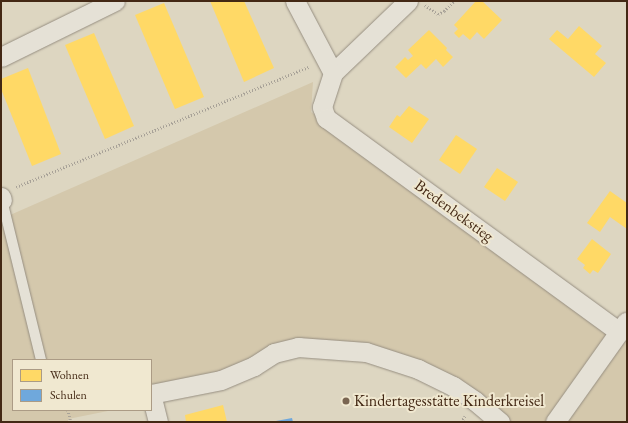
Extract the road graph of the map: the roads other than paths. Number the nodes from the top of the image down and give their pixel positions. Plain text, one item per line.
1 (114, 1) edge
2 (295, 1) edge
3 (408, 1) edge
4 (1, 57) edge
5 (330, 67) junction
6 (4, 195) edge
7 (623, 326) edge
8 (41, 359) edge
9 (152, 394) edge
10 (152, 398) edge
11 (158, 422) edge
12 (500, 422) edge
13 (555, 422) edge

1 - 4 street
2 - 5 street
3 - 5 street, Bredenbekstieg
5 - 7 street, Bredenbekstieg
6 - 8 lane
7 - 13 street
9 - 12 street
10 - 11 street

